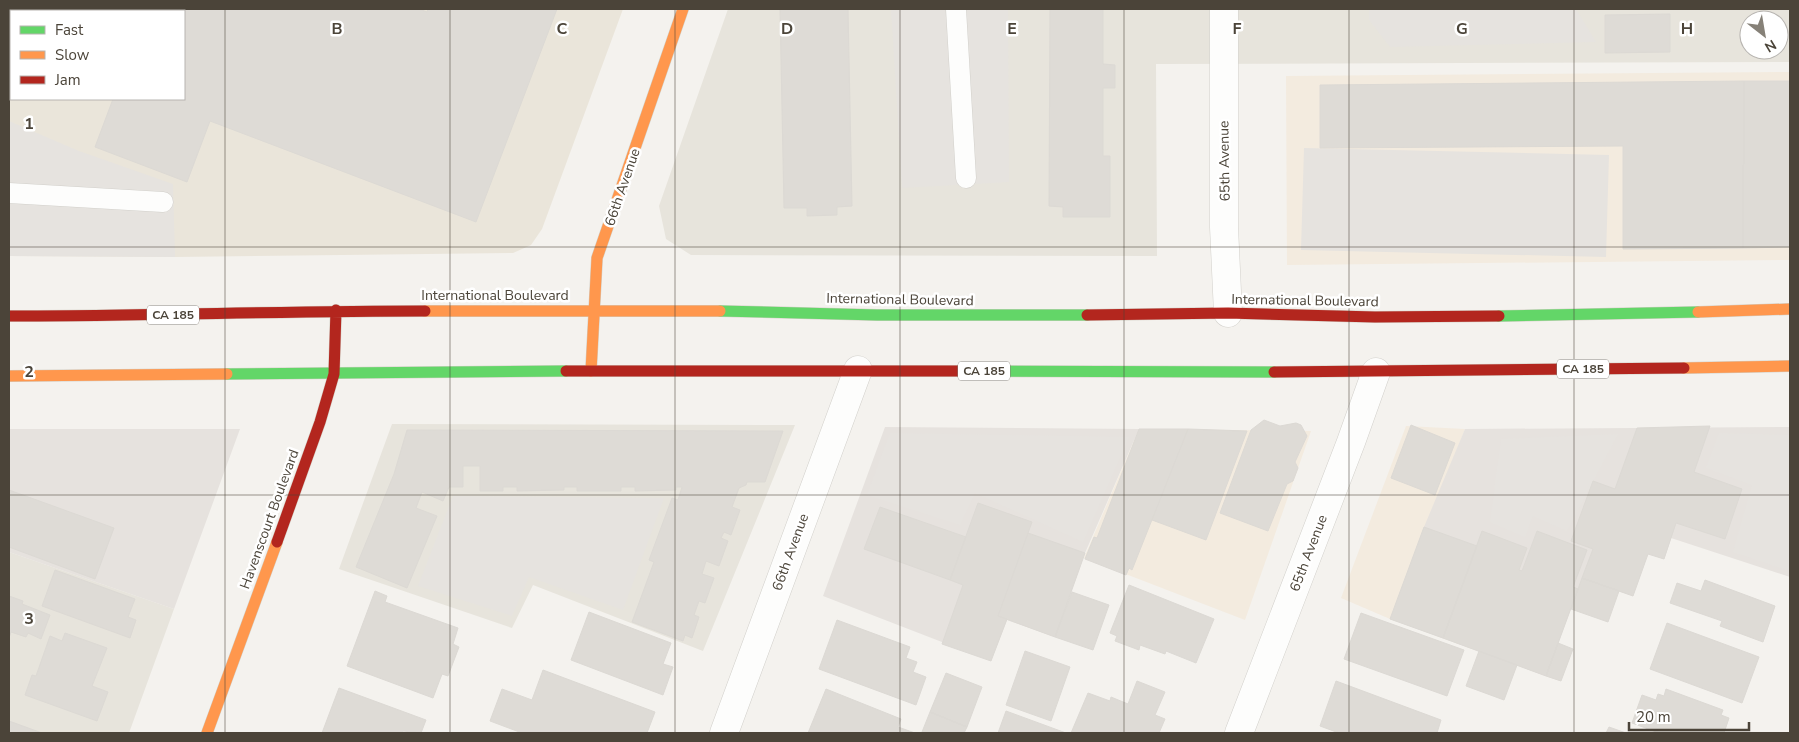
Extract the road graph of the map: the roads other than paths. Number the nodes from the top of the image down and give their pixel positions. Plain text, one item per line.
1 (683, 9) edge
2 (956, 9) edge
3 (1224, 9) edge
4 (966, 178) dead end
5 (9, 193) edge
6 (163, 202) dead end
7 (1790, 309) edge
8 (336, 310) junction
9 (594, 310) junction
10 (1228, 313) junction
11 (9, 316) edge
12 (1790, 366) edge
13 (858, 370) junction
14 (591, 371) junction
15 (1376, 372) junction
16 (334, 374) junction
17 (9, 376) edge
18 (207, 733) edge
19 (724, 733) edge
20 (1239, 733) edge

1 - 9 main road, 66th Avenue
2 - 4 lane
3 - 10 street, 65th Avenue
5 - 6 lane
7 - 10 main road, International Boulevard / CA 185
8 - 9 main road, International Boulevard / CA 185
8 - 11 main road, International Boulevard / CA 185
8 - 16 main road, Havenscourt Boulevard
9 - 10 main road, International Boulevard / CA 185
9 - 14 main road, 66th Avenue
12 - 15 main road, CA 185
13 - 14 main road, CA 185
13 - 15 main road, CA 185
13 - 19 street, 66th Avenue
14 - 16 main road, CA 185
15 - 20 street, 65th Avenue
16 - 17 main road, CA 185
16 - 18 main road, Havenscourt Boulevard

